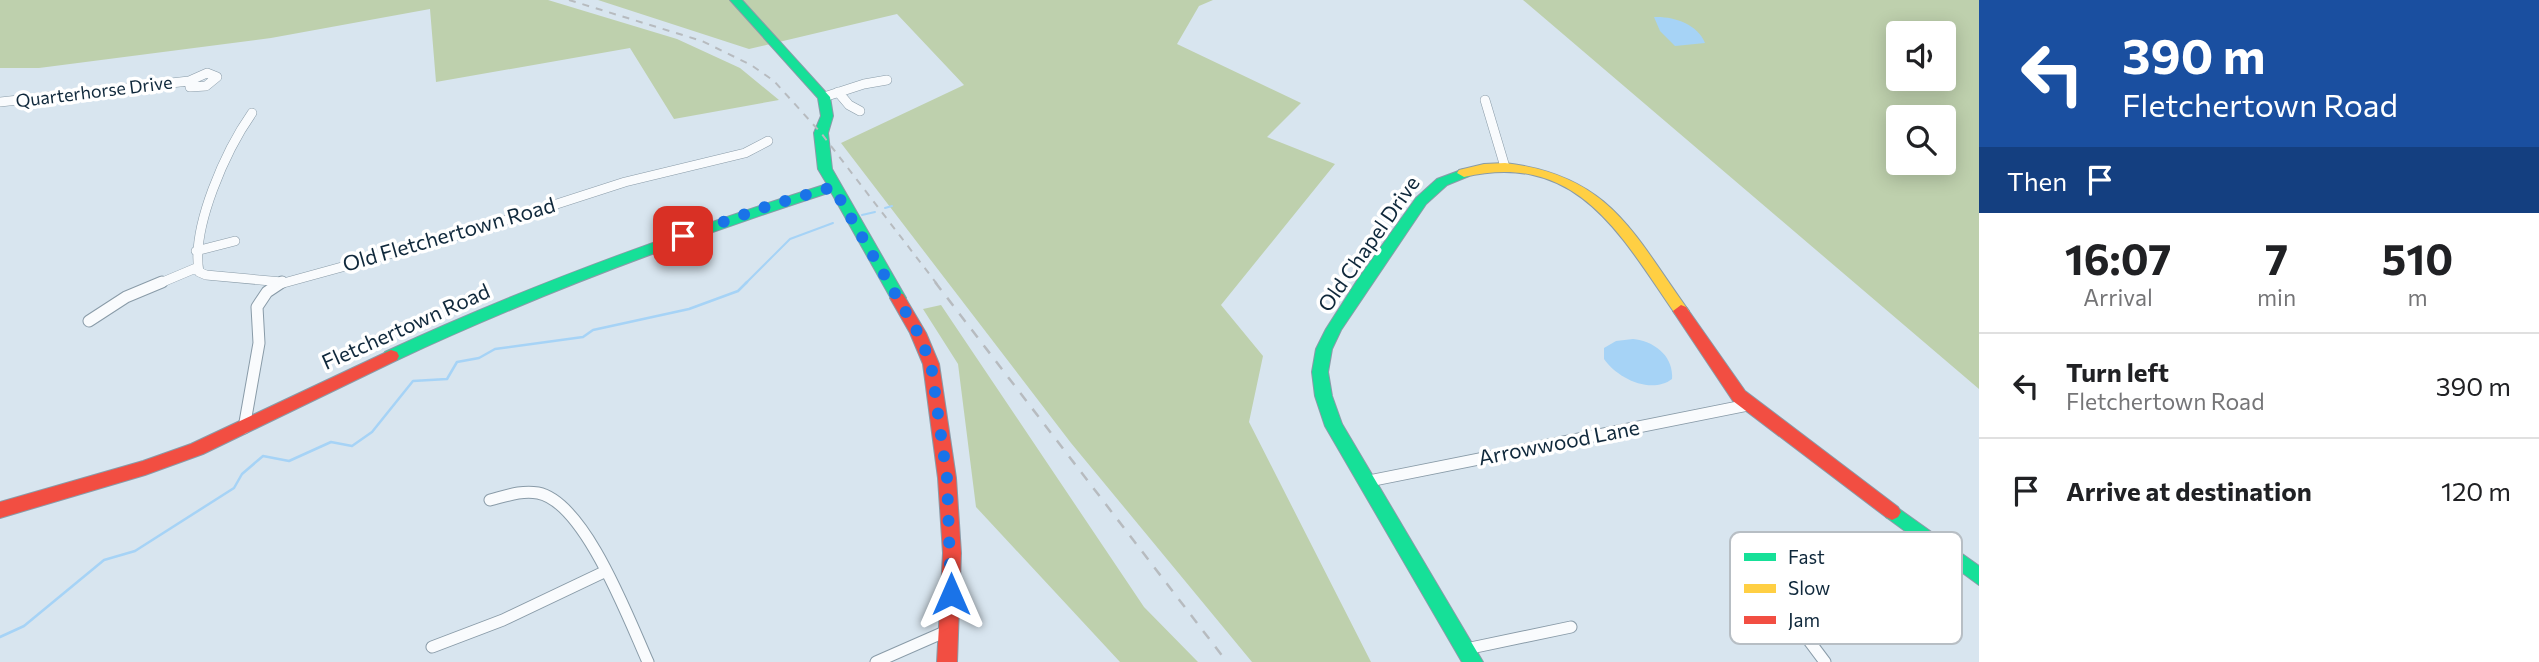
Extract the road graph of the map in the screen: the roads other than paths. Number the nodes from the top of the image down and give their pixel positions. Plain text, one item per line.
1 (736, 0) edge
2 (887, 80) dead end
3 (188, 81) dead end
4 (831, 95) junction
5 (1485, 100) dead end
6 (0, 102) edge
7 (860, 111) dead end
8 (252, 113) dead end
9 (768, 141) dead end
10 (1505, 167) junction
11 (833, 187) junction
12 (235, 241) dead end
13 (196, 251) junction
14 (196, 268) junction
15 (282, 282) junction
16 (89, 321) dead end
17 (1748, 405) junction
18 (244, 428) junction
19 (1369, 481) junction
20 (490, 500) dead end
21 (0, 510) edge
22 (1919, 532) edge
23 (1962, 564) edge
24 (604, 572) junction
25 (1979, 577) edge
26 (1571, 627) dead end
27 (949, 630) junction
28 (1812, 644) edge
29 (432, 647) dead end
30 (1469, 656) edge
31 (648, 662) edge
32 (876, 662) edge
33 (947, 662) edge
34 (1825, 662) edge

1 - 4 street
2 - 4 street
3 - 6 street, Quarterhorse Drive
4 - 7 street
4 - 11 street
5 - 10 street
8 - 13 street
9 - 15 street, Old Fletchertown Road
10 - 17 street, Old Chapel Drive
10 - 19 street, Old Chapel Drive
11 - 18 street, Fletchertown Road
11 - 27 street
12 - 13 street
13 - 14 street
14 - 15 street
14 - 16 street
15 - 18 street, Old Fletchertown Road
17 - 19 street, Arrowwood Lane
17 - 22 street, Old Chapel Drive
18 - 21 street, Fletchertown Road
19 - 30 street, Old Chapel Drive
20 - 24 street
23 - 25 street, Old Chapel Drive
24 - 29 street
24 - 31 street
26 - 30 street
27 - 32 street
27 - 33 street
28 - 34 street

